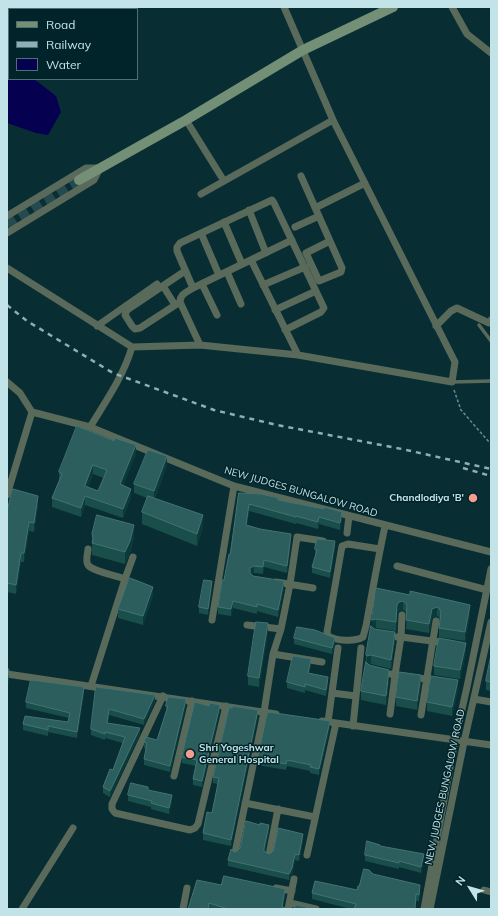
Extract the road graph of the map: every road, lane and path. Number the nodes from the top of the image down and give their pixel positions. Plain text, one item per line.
1 (284, 7) edge
2 (393, 7) edge
3 (452, 7) edge
4 (302, 50) junction
5 (491, 53) edge
6 (186, 120) junction
7 (333, 120) junction
8 (100, 168) junction
9 (301, 176) dead end
10 (79, 180) tunnel mouth
11 (224, 181) junction
12 (365, 183) junction
13 (201, 194) dead end
14 (315, 208) junction
15 (249, 210) junction
16 (7, 216) edge
17 (319, 216) junction
18 (224, 222) junction
19 (295, 228) dead end
20 (201, 233) junction
21 (7, 234) edge
22 (292, 240) junction
23 (330, 241) junction
24 (266, 253) junction
25 (251, 260) junction
26 (242, 264) junction
27 (305, 267) junction
28 (7, 268) edge
29 (185, 272) junction
30 (226, 272) junction
31 (219, 276) junction
32 (202, 284) junction
33 (160, 285) junction
34 (263, 285) junction
35 (193, 288) junction
36 (316, 291) junction
37 (177, 303) junction
38 (241, 304) dead end
39 (275, 310) junction
40 (217, 315) dead end
41 (491, 320) edge
42 (479, 325) dead end
43 (97, 326) junction
44 (436, 326) junction
45 (285, 330) junction
46 (491, 341) edge
47 (200, 345) junction
48 (132, 347) junction
49 (298, 355) junction
50 (491, 381) edge
51 (7, 382) edge
52 (452, 382) junction
53 (32, 412) junction
54 (90, 427) junction
55 (490, 443) edge
56 (234, 486) junction
57 (7, 495) edge
58 (349, 516) junction
59 (385, 526) junction
60 (347, 533) dead end
61 (323, 541) edge
62 (88, 549) dead end
63 (380, 549) junction
64 (491, 552) edge
65 (133, 557) dead end
66 (397, 566) dead end
67 (491, 569) edge
68 (125, 579) junction
69 (268, 581) edge
70 (290, 584) junction
71 (313, 588) dead end
72 (486, 590) junction
73 (402, 615) dead end
74 (212, 620) dead end
75 (436, 621) dead end
76 (491, 622) edge
77 (247, 625) dead end
78 (281, 629) junction
79 (388, 635) edge
80 (401, 637) junction
81 (434, 641) junction
82 (454, 645) edge
83 (338, 648) dead end
84 (361, 648) dead end
85 (273, 654) junction
86 (322, 662) dead end
87 (383, 672) edge
88 (7, 674) edge
89 (395, 675) junction
90 (426, 679) junction
91 (447, 682) edge
92 (91, 686) junction
93 (332, 694) junction
94 (163, 696) junction
95 (356, 696) junction
96 (474, 699) junction
97 (192, 701) junction
98 (491, 702) edge
99 (226, 706) junction
100 (264, 712) junction
101 (390, 714) dead end
102 (285, 715) edge
103 (421, 715) dead end
104 (313, 720) edge
105 (328, 722) junction
106 (336, 723) junction
107 (354, 726) junction
108 (455, 740) junction
109 (464, 742) junction
110 (491, 745) edge
111 (174, 776) dead end
112 (245, 803) junction
113 (278, 809) junction
114 (316, 817) junction
115 (73, 828) dead end
116 (235, 853) edge
117 (269, 855) edge
118 (307, 855) dead end
119 (294, 879) dead end
120 (271, 887) edge
121 (187, 888) dead end
122 (292, 891) junction
123 (289, 906) edge
124 (22, 909) edge
125 (183, 909) edge
126 (316, 909) edge
127 (424, 909) edge
128 (430, 909) edge

1 - 4 street
2 - 4 street
3 - 5 street
4 - 6 street
4 - 7 street
6 - 8 street
6 - 11 street
7 - 11 street
7 - 12 street
8 - 10 street
8 - 16 street
8 - 21 street
9 - 14 street
11 - 13 street
12 - 14 street
12 - 44 street
14 - 17 street
15 - 18 street
15 - 22 street
15 - 24 street
17 - 19 street
17 - 23 street
18 - 20 street
18 - 26 street
20 - 29 street
20 - 31 street
22 - 24 street
22 - 27 street
23 - 23 street
24 - 25 street
25 - 26 street
25 - 34 street
26 - 30 street
27 - 34 street
27 - 36 street
28 - 43 street
29 - 33 street
29 - 35 street
30 - 31 street
30 - 38 street
31 - 32 street
32 - 35 street
32 - 40 street
33 - 37 street
33 - 37 street
33 - 43 street
34 - 39 street
35 - 37 street
36 - 39 street
36 - 45 street
37 - 47 street
39 - 45 street
41 - 44 street
42 - 46 lane
43 - 48 street
44 - 52 street
45 - 49 street
47 - 48 street
47 - 49 street
48 - 54 street
49 - 52 street
50 - 52 lane
51 - 53 street
52 - 55 path
53 - 54 street, NEW JUDGES BUNGALOW ROAD
53 - 57 street
54 - 56 street, NEW JUDGES BUNGALOW ROAD
56 - 58 street, NEW JUDGES BUNGALOW ROAD
56 - 74 street
58 - 59 street, NEW JUDGES BUNGALOW ROAD
58 - 60 street
59 - 63 street
59 - 64 street, NEW JUDGES BUNGALOW ROAD
61 - 70 street
62 - 68 street
63 - 63 street
65 - 68 street
66 - 72 street
67 - 72 street
68 - 92 street
69 - 70 street
70 - 71 street
70 - 78 street
72 - 108 street
73 - 80 street
75 - 81 street
76 - 96 street, NEW JUDGES BUNGALOW ROAD
77 - 78 street
78 - 85 street
79 - 80 street
80 - 81 street
80 - 89 street
81 - 82 street
81 - 90 street
83 - 93 street
84 - 95 street
85 - 86 street
85 - 100 street
87 - 89 street
88 - 92 street
89 - 90 street
89 - 101 street
90 - 91 street
90 - 103 street
92 - 94 street
93 - 95 street
93 - 105 street
94 - 97 street
94 - 99 street
95 - 107 street
96 - 98 street
96 - 109 street, NEW JUDGES BUNGALOW ROAD
97 - 99 street
97 - 111 street
99 - 100 street
100 - 102 street
100 - 112 street
104 - 105 street
105 - 106 street
106 - 107 street
106 - 114 street
107 - 108 street
108 - 109 street
108 - 127 street
109 - 110 street
109 - 128 street, NEW JUDGES BUNGALOW ROAD
112 - 113 street
112 - 116 street
113 - 114 street
113 - 117 street
114 - 118 street
115 - 124 street
119 - 122 street
120 - 122 street
121 - 125 street
122 - 123 street
123 - 126 street

